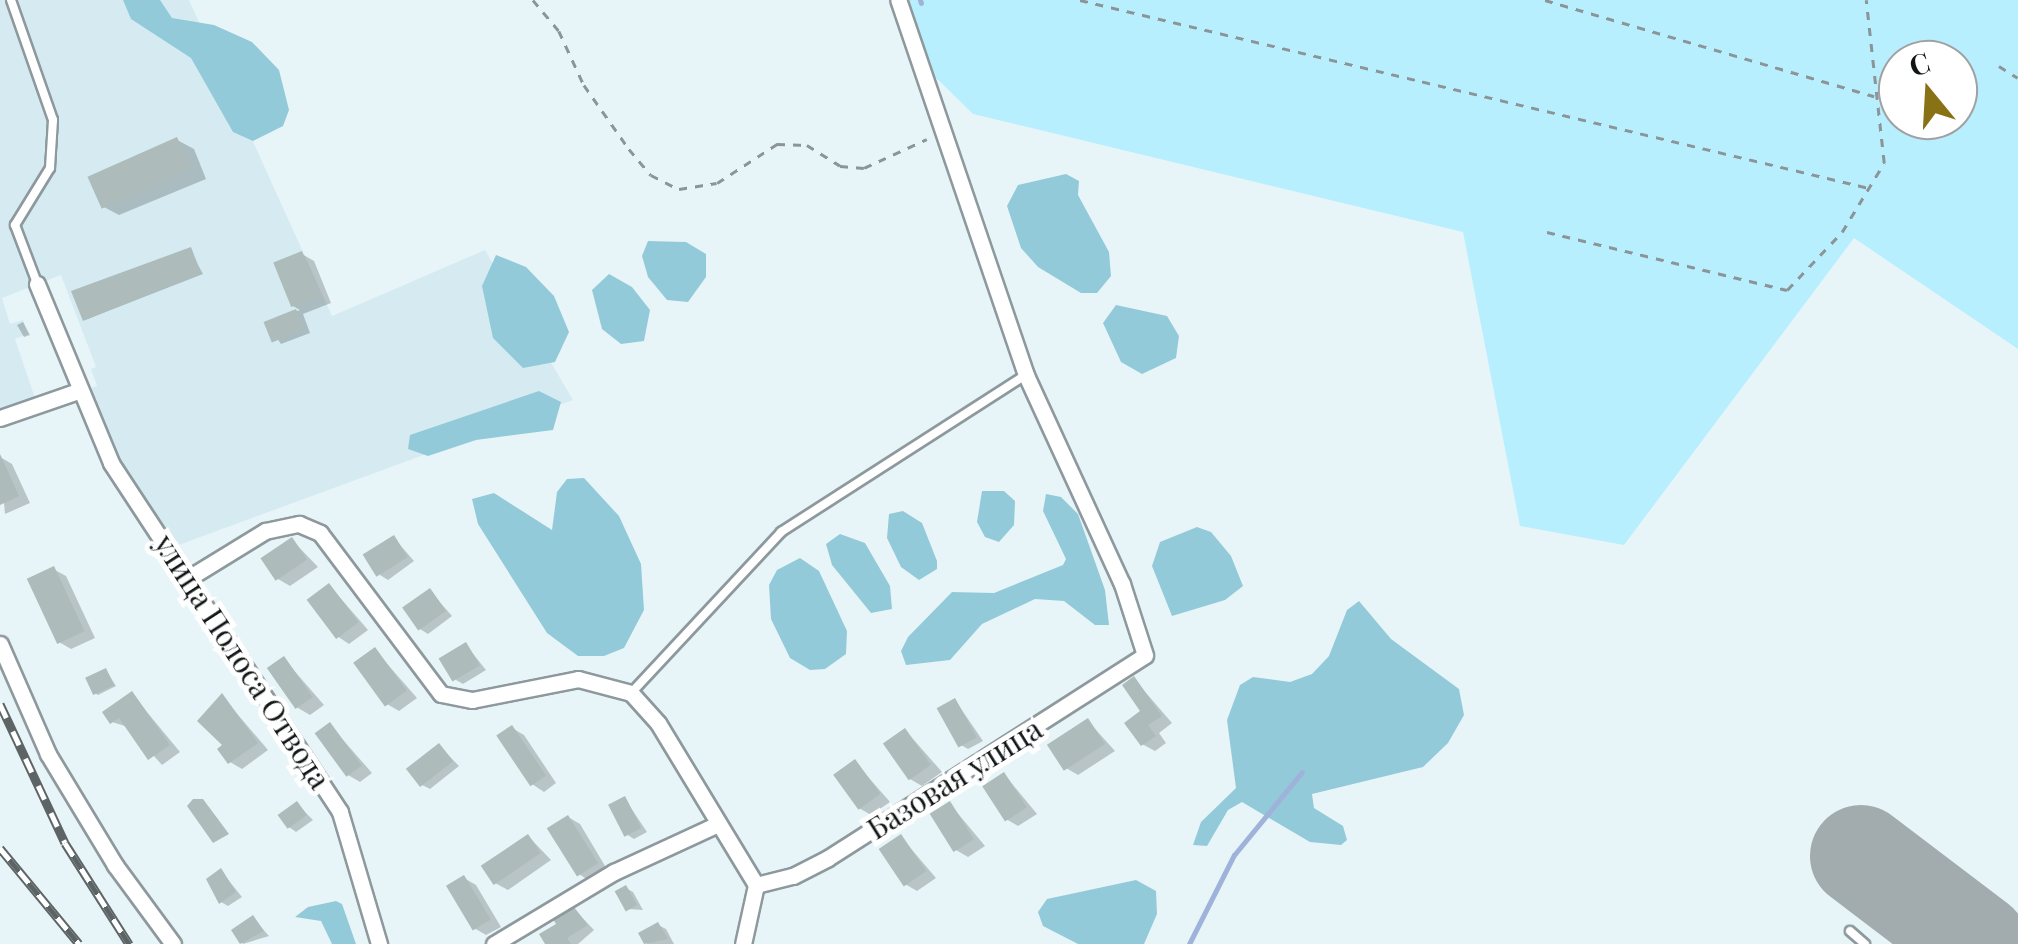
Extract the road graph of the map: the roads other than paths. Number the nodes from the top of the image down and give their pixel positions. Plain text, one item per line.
1 (11, 0) edge
2 (898, 0) edge
3 (37, 284) joint
4 (1026, 375) junction
5 (78, 391) junction
6 (0, 418) edge
7 (186, 579) junction
8 (0, 644) edge
9 (631, 693) junction
10 (718, 824) junction
11 (756, 885) junction
12 (1850, 931) dead end
13 (173, 944) edge
14 (379, 944) edge
15 (494, 944) edge
16 (743, 944) edge
17 (1865, 944) edge

1 - 3 lane
2 - 4 street
3 - 5 street, улица Полоса Отвода
4 - 9 lane
4 - 11 street, Базовая улица
5 - 6 street
5 - 7 street, улица Полоса Отвода
7 - 9 street
7 - 14 street, улица Полоса Отвода
8 - 13 street
9 - 10 street
10 - 11 street
10 - 15 street
11 - 16 street
12 - 17 lane

